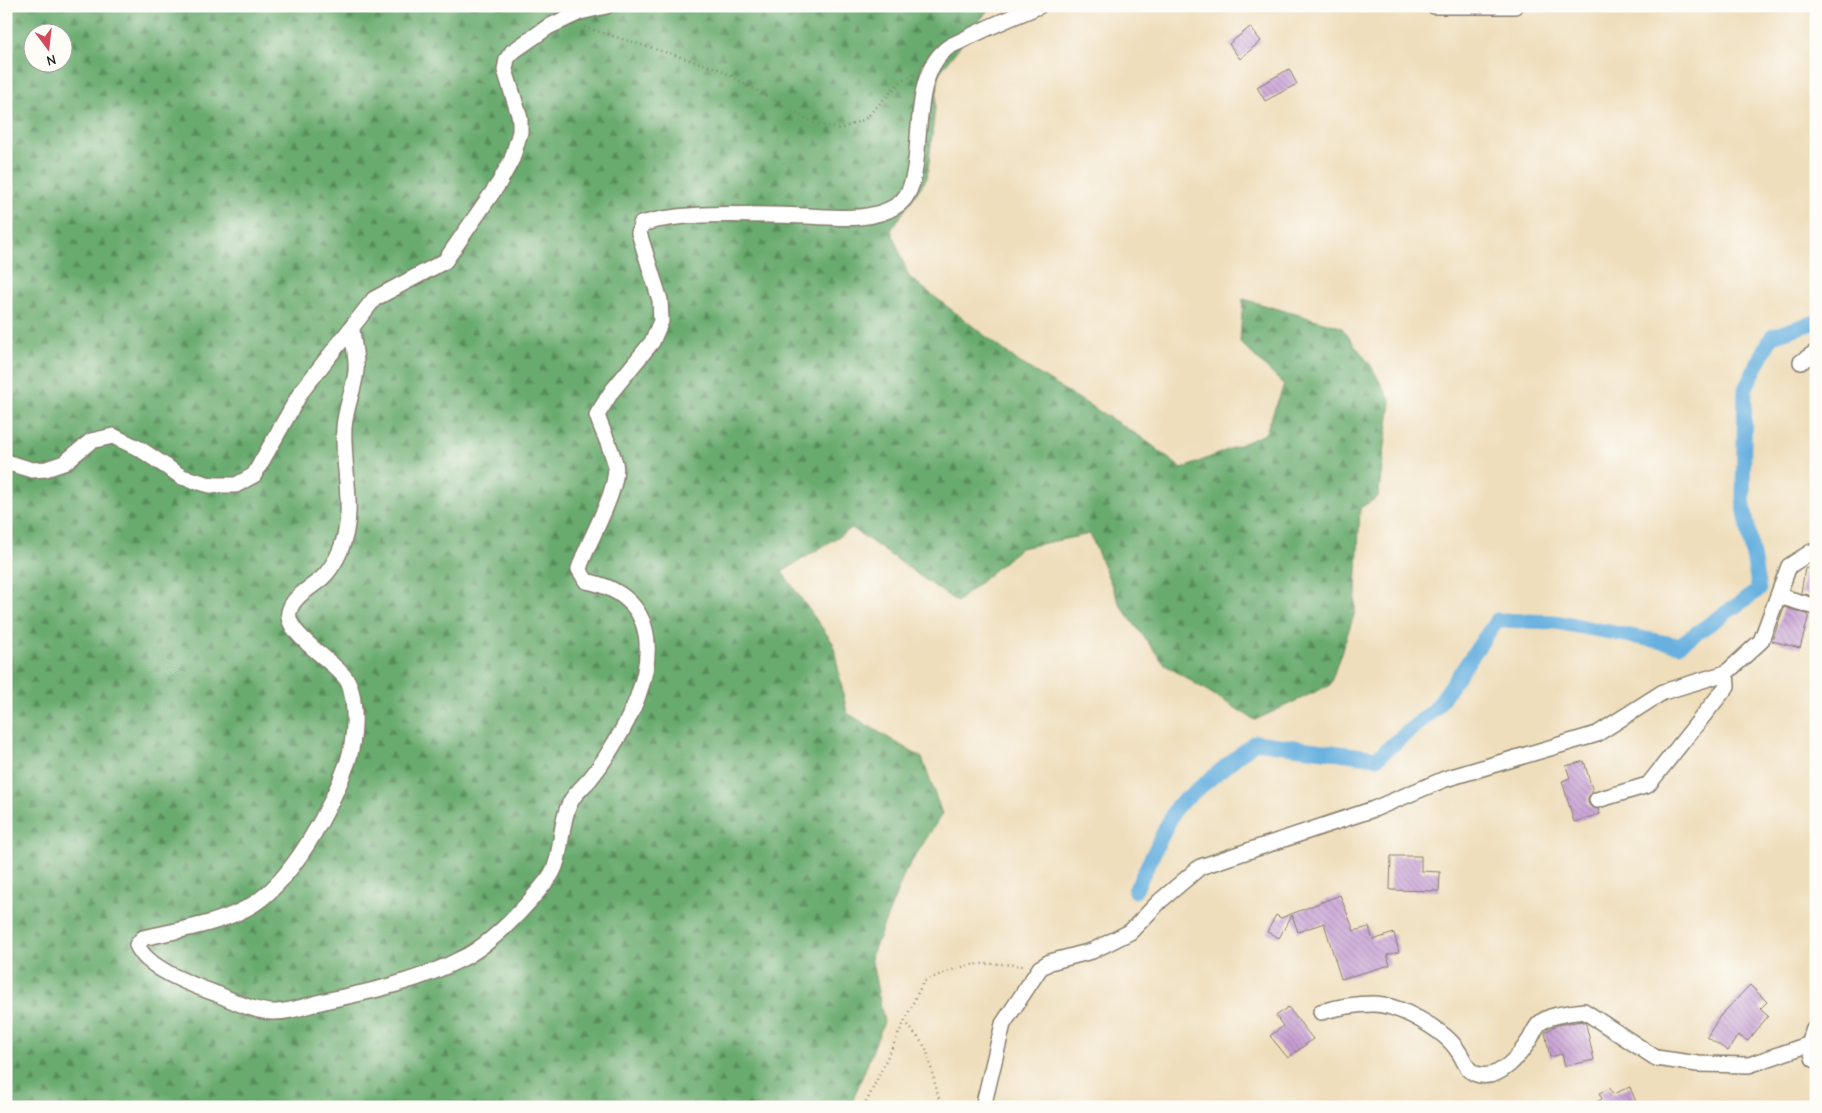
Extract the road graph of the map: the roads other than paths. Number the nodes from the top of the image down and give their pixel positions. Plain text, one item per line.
1 (606, 6) edge
2 (1039, 6) edge
3 (1434, 6) edge
4 (1516, 6) edge
5 (352, 329) junction
6 (1816, 352) edge
7 (1801, 362) dead end
8 (6, 462) edge
9 (1816, 551) edge
10 (1779, 596) junction
11 (1816, 607) edge
12 (1726, 673) junction
13 (1597, 800) dead end
14 (1321, 1012) dead end
15 (1815, 1044) edge
16 (983, 1107) edge

1 - 5 street
2 - 5 street
3 - 4 street
5 - 8 street
6 - 7 street
9 - 10 street
10 - 11 street
10 - 12 street
12 - 13 street
12 - 16 street
14 - 15 street

